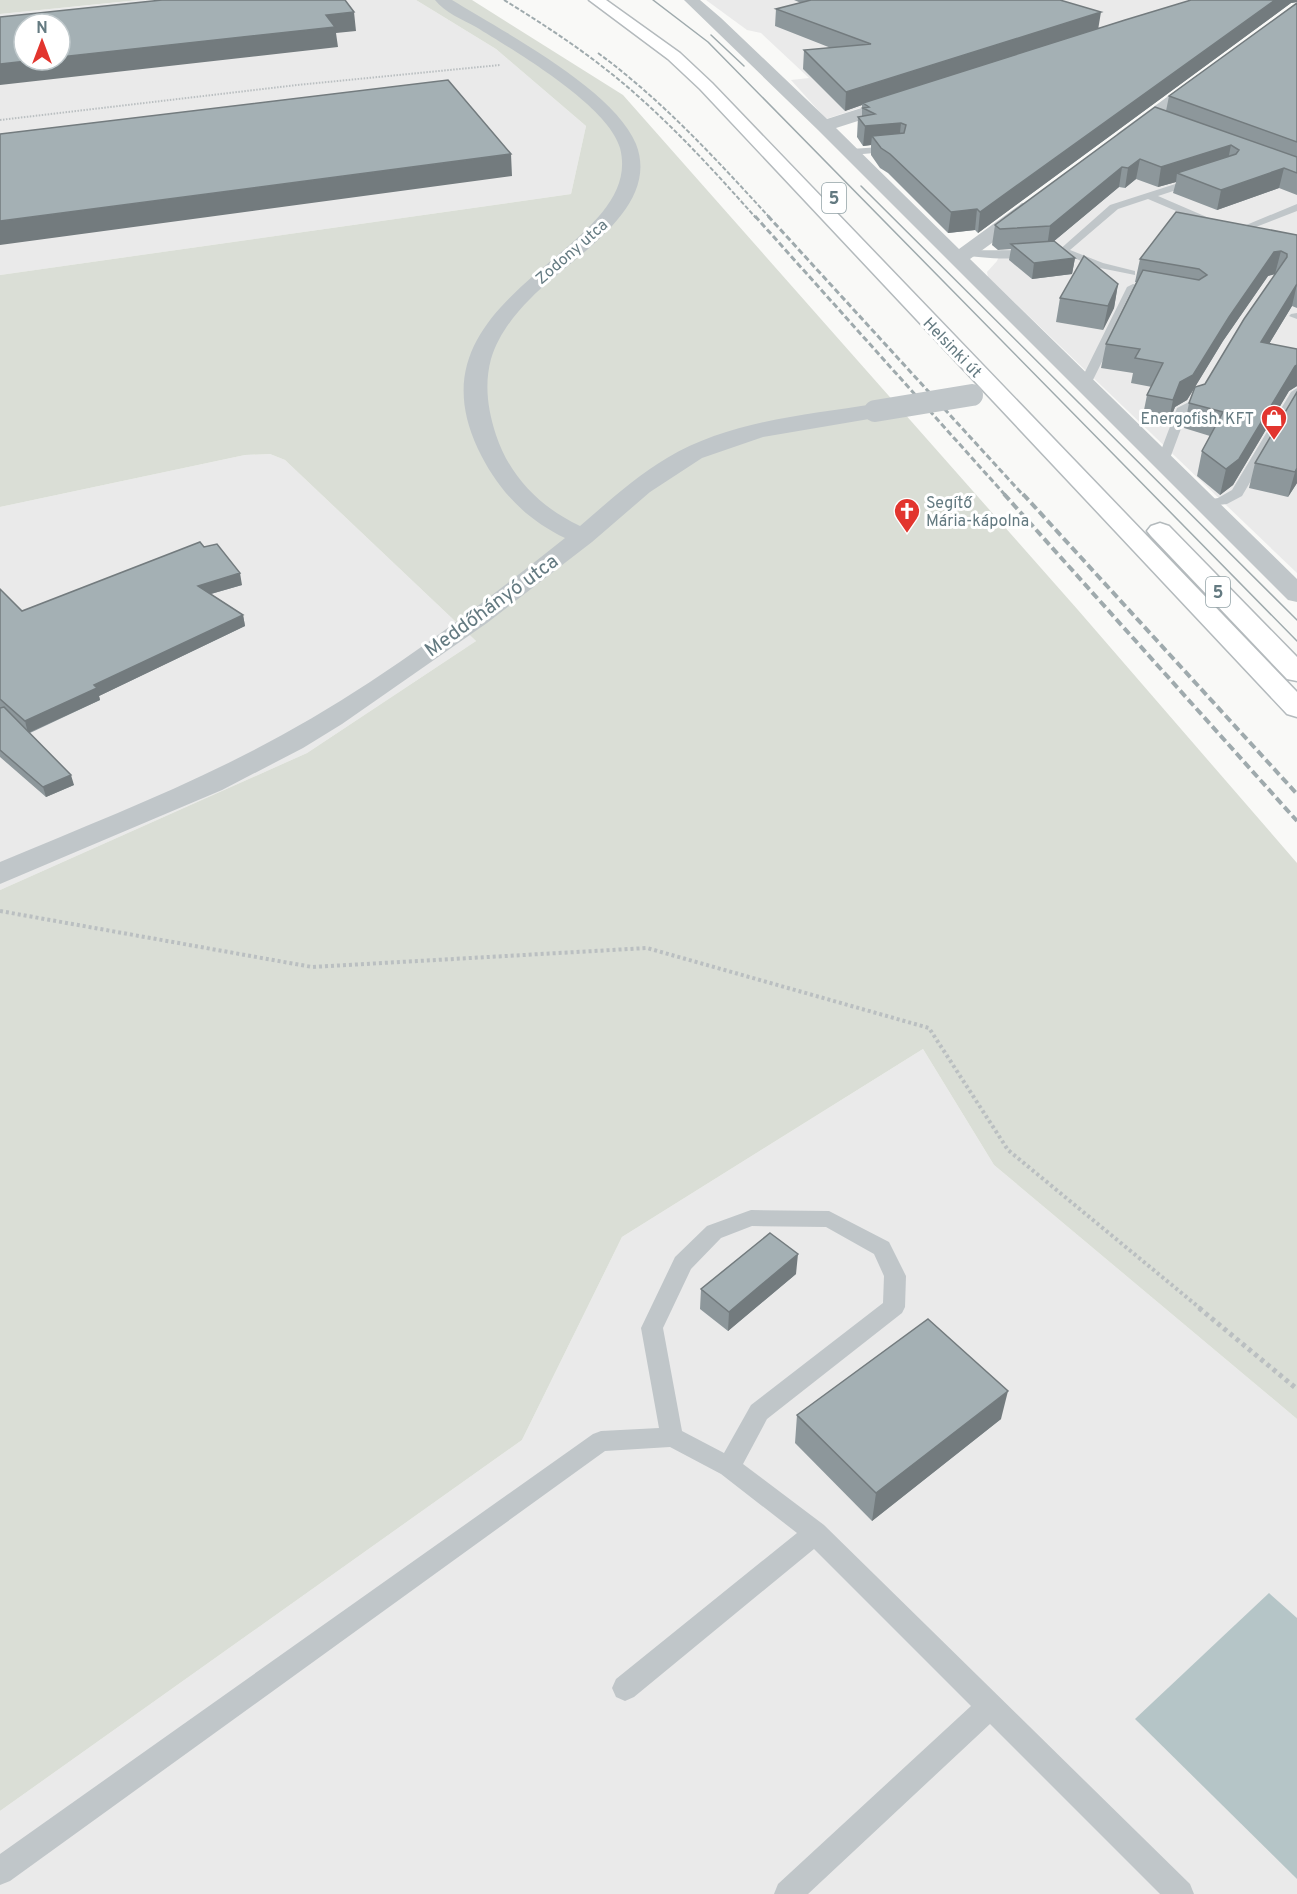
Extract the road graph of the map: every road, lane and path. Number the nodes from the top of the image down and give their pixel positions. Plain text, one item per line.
1 (442, 0) edge
2 (596, 0) edge
3 (690, 0) edge
4 (615, 7) edge
5 (537, 61) junction
6 (1214, 70) edge
7 (925, 94) edge
8 (1149, 118) junction
9 (0, 120) edge
10 (824, 126) junction
11 (1171, 126) edge
12 (1111, 147) edge
13 (899, 148) edge
14 (851, 152) junction
15 (1205, 177) edge
16 (1044, 196) edge
17 (1149, 196) junction
18 (1297, 207) edge
19 (1244, 228) junction
20 (1265, 232) edge
21 (1052, 252) junction
22 (963, 256) junction
23 (1131, 273) dead end
24 (919, 284) dead end
25 (1163, 292) edge
26 (1210, 378) edge
27 (1084, 386) junction
28 (992, 388) junction
29 (1297, 392) edge
30 (1163, 461) junction
31 (1115, 484) dead end
32 (1206, 504) junction
33 (1140, 510) dead end
34 (583, 537) junction
35 (1297, 594) edge
36 (1297, 673) edge
37 (1297, 708) edge
38 (0, 874) edge
39 (0, 911) edge
40 (1297, 1389) edge
41 (672, 1437) junction
42 (729, 1467) junction
43 (815, 1533) junction
44 (625, 1688) dead end
45 (991, 1705) junction
46 (0, 1871) edge
47 (788, 1894) edge
48 (1180, 1894) edge

1 - 5 street, Zodony utca
2 - 4 main road, Helsinki út / 5
3 - 10 street
4 - 24 main road, Helsinki út / 5
4 - 28 main road, Helsinki út / 5
5 - 9 path
5 - 34 street, Zodony utca
6 - 8 street
7 - 10 street
8 - 11 street
8 - 12 street
10 - 14 street
13 - 14 lane
14 - 22 street
15 - 17 lane
16 - 22 street
17 - 19 lane
17 - 21 lane
18 - 19 lane
19 - 20 lane
21 - 22 lane
21 - 23 lane
22 - 27 street
25 - 27 lane
26 - 30 lane
27 - 30 street
28 - 31 main road
28 - 34 street, Meddőhányó utca, bridge
28 - 37 main road, Helsinki út / 5
29 - 32 lane
30 - 32 street
32 - 35 street
33 - 36 main road, 5
34 - 38 street, Meddőhányó utca
39 - 40 path
41 - 42 lane
41 - 42 lane
41 - 46 lane
42 - 43 lane
43 - 44 lane
43 - 45 lane
45 - 47 lane
45 - 48 lane

